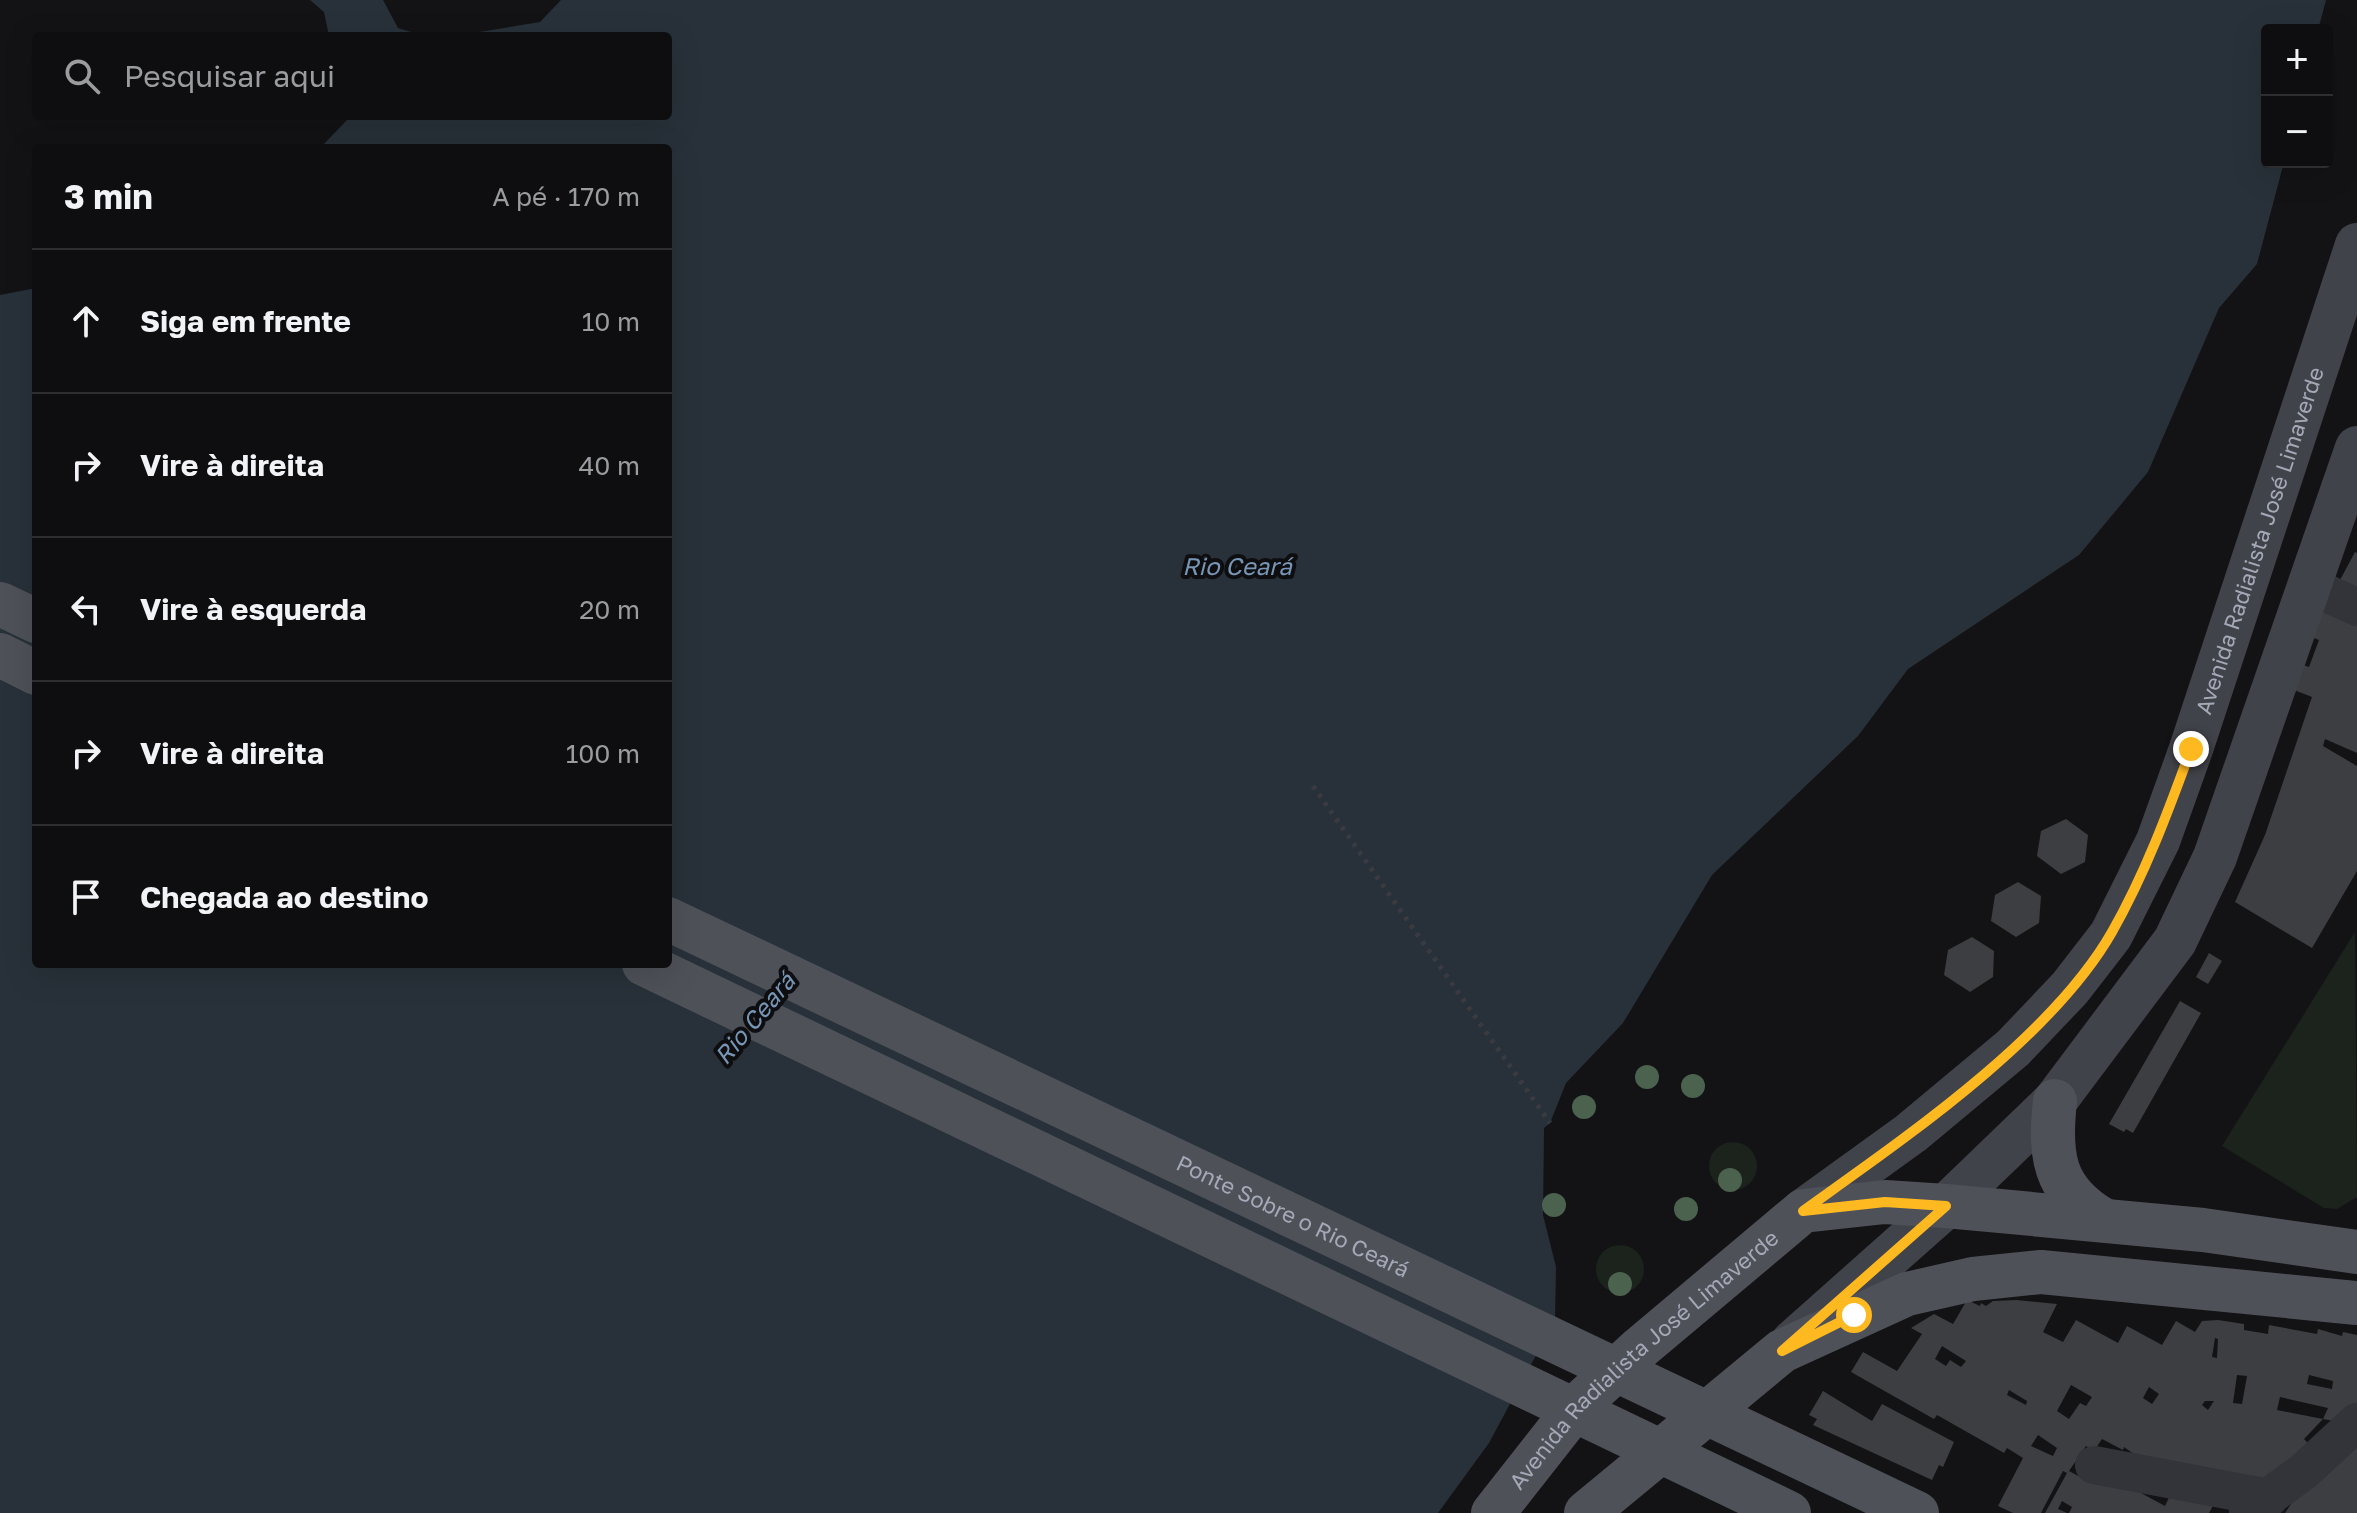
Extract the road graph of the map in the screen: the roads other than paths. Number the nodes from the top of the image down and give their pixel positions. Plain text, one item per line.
1 (2357, 245) edge
2 (2357, 448) edge
3 (2308, 585) junction
4 (0, 604) edge
5 (2357, 607) edge
6 (32, 619) edge
7 (0, 655) edge
8 (32, 671) edge
9 (672, 921) edge
10 (652, 968) edge
11 (2055, 1101) junction
12 (1946, 1206) junction
13 (1803, 1211) junction
14 (2102, 1219) junction
15 (2355, 1247) edge
16 (2357, 1303) edge
17 (1782, 1351) junction
18 (2357, 1422) edge
19 (2094, 1465) dead end
20 (2258, 1505) edge
21 (1493, 1513) edge
22 (1587, 1513) edge
23 (1789, 1513) edge
24 (1917, 1513) edge

1 - 13 main road, Avenida Radialista José Limaverde
2 - 3 main road
3 - 5 street
3 - 11 main road
4 - 6 main road
7 - 8 main road
9 - 24 main road, Ponte Sobre o Rio Ceará
10 - 23 main road
11 - 12 main road
11 - 14 main road
12 - 13 main road
12 - 14 main road
12 - 17 main road
13 - 21 main road, Avenida Radialista José Limaverde
14 - 15 main road
16 - 17 main road
17 - 22 main road
18 - 20 street
19 - 20 street

